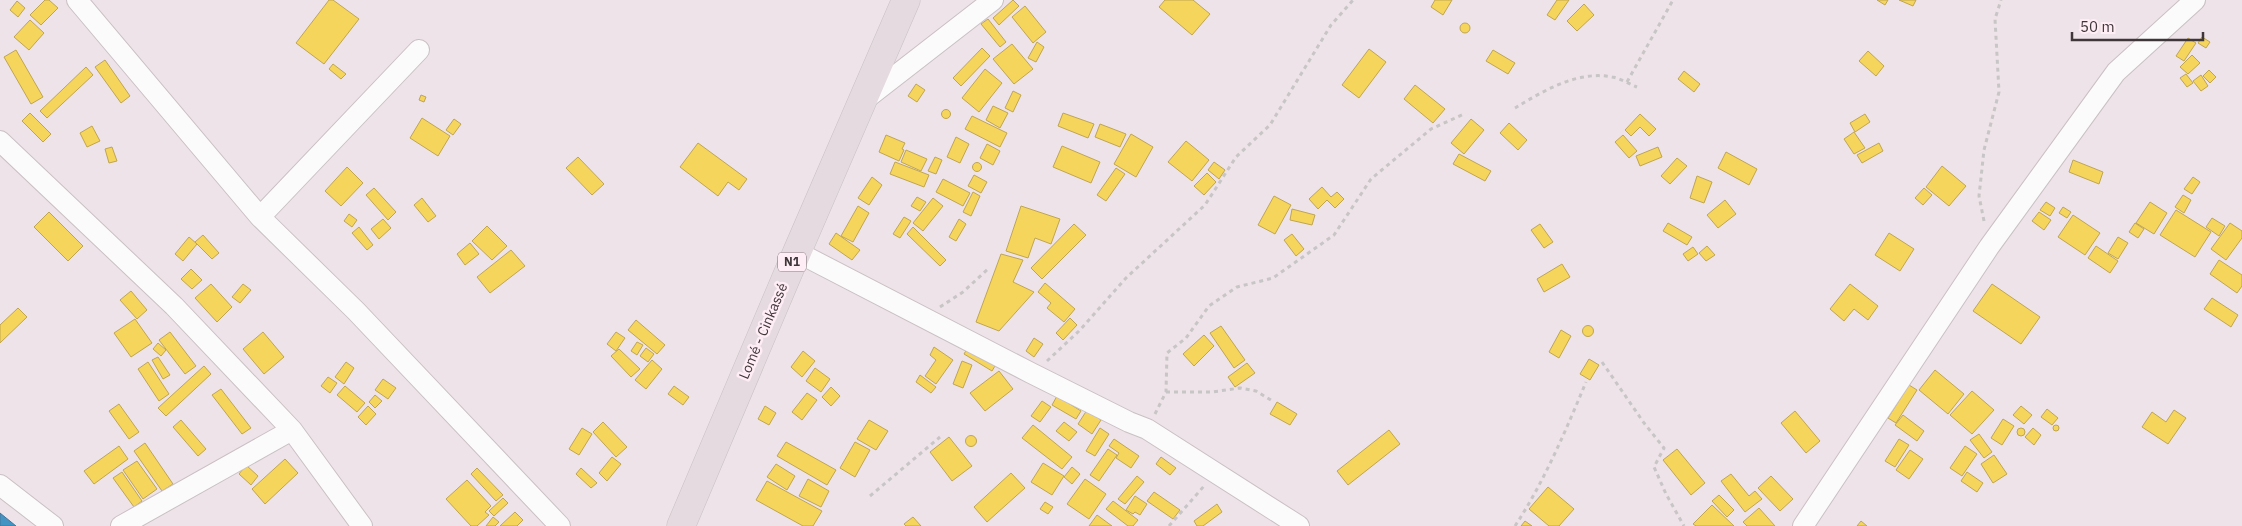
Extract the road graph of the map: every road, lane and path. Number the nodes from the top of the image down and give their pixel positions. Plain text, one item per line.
1 (76, 0) edge
2 (906, 0) edge
3 (992, 0) edge
4 (1353, 0) edge
5 (1672, 0) edge
6 (2001, 0) edge
7 (2195, 0) edge
8 (419, 50) dead end
9 (1626, 82) junction
10 (1637, 87) dead end
11 (862, 103) junction
12 (1515, 108) dead end
13 (1464, 114) dead end
14 (0, 142) edge
15 (260, 217) junction
16 (1989, 247) junction
17 (797, 252) junction
18 (988, 269) dead end
19 (925, 317) junction
20 (1602, 362) dead end
21 (1031, 373) junction
22 (1586, 382) dead end
23 (1166, 392) junction
24 (1274, 402) dead end
25 (1147, 429) junction
26 (292, 430) junction
27 (940, 438) dead end
28 (1217, 473) junction
29 (0, 485) edge
30 (870, 496) dead end
31 (1172, 525) edge
32 (53, 526) edge
33 (121, 526) edge
34 (362, 526) edge
35 (560, 526) edge
36 (681, 526) edge
37 (1299, 526) edge
38 (1514, 526) edge
39 (1684, 526) edge
40 (1803, 526) edge

1 - 15 street
2 - 11 highway, Lomé - Cinkassé / N1
3 - 11 street
4 - 21 path
5 - 9 path
6 - 16 path
7 - 16 street
8 - 15 street
9 - 10 path
9 - 12 path
11 - 17 highway, Lomé - Cinkassé / N1
13 - 23 path
14 - 26 street
15 - 35 street
16 - 40 street
17 - 19 street
17 - 36 highway, Lomé - Cinkassé / N1
18 - 19 path
19 - 21 street
20 - 39 path
21 - 25 street
22 - 38 path
23 - 24 path
23 - 25 path
25 - 28 street
26 - 33 street
26 - 34 street
27 - 30 path
28 - 31 path
28 - 37 street
29 - 32 street

